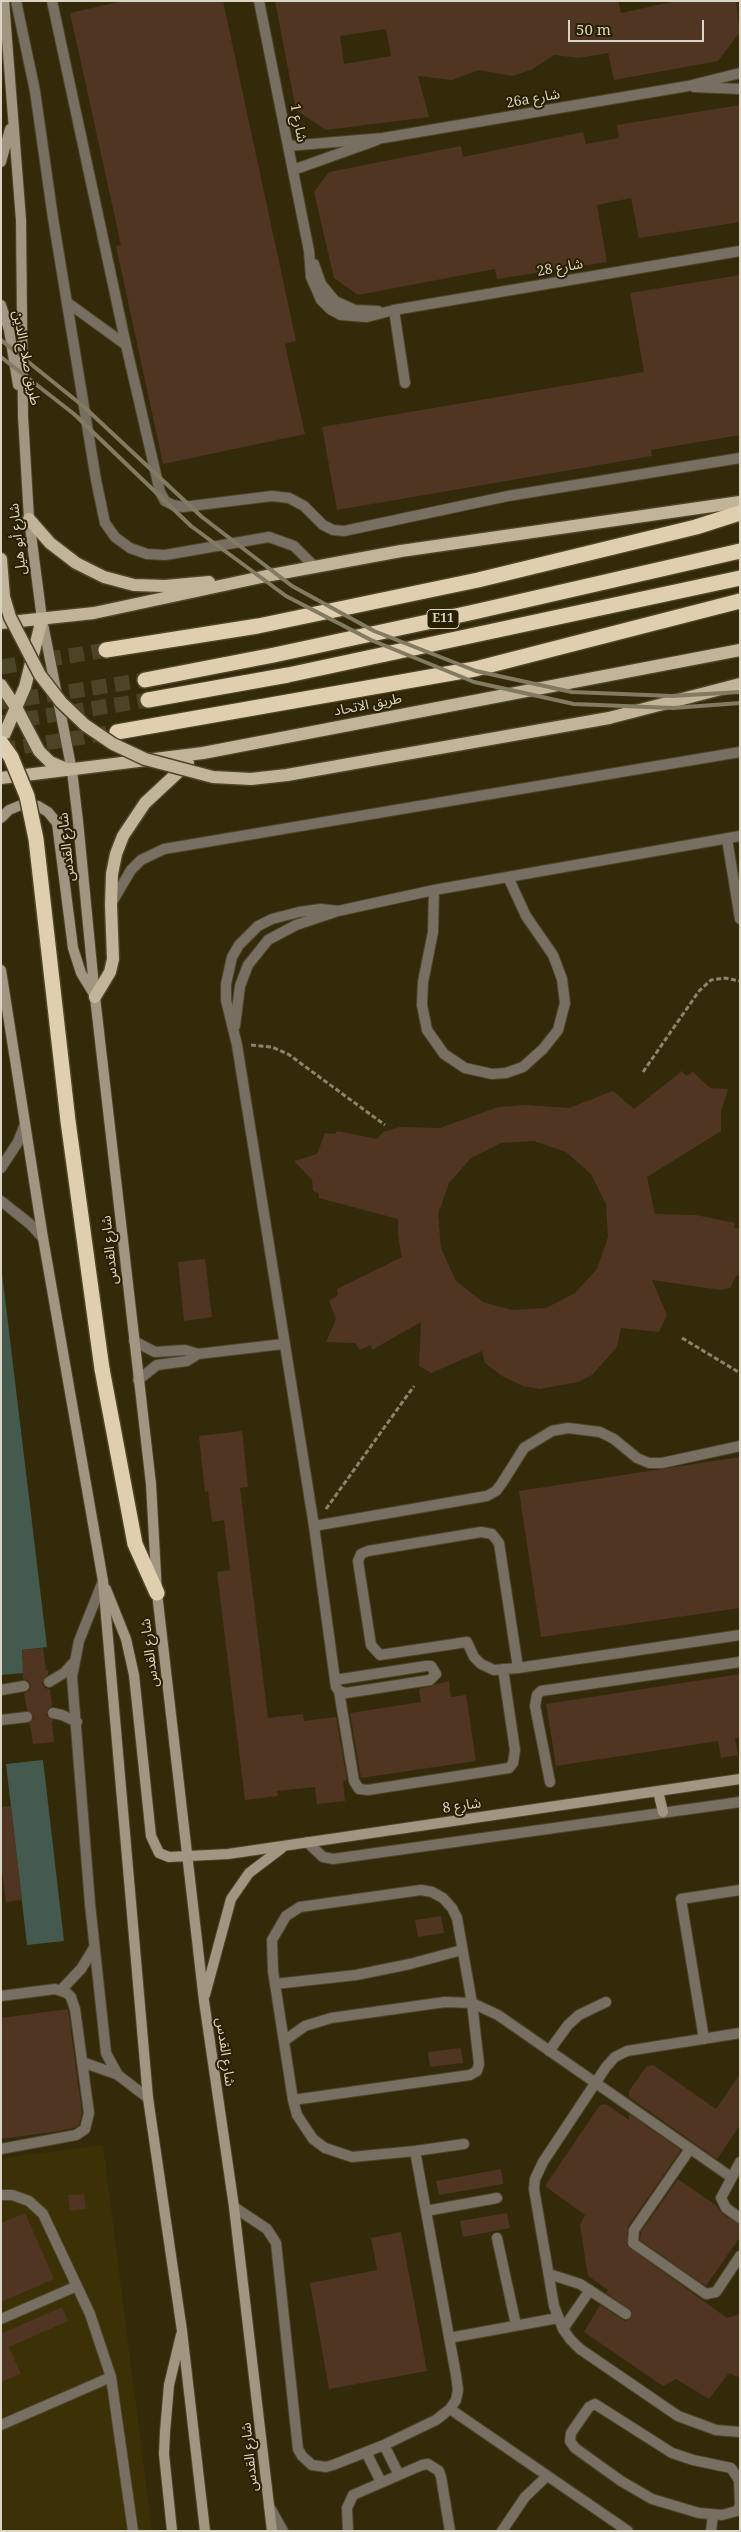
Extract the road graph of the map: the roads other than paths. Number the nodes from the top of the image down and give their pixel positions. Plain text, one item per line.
1 (4, 1) edge
2 (16, 1) edge
3 (52, 1) edge
4 (259, 1) edge
5 (740, 73) edge
6 (688, 86) junction
7 (740, 89) edge
8 (12, 104) junction
9 (383, 138) junction
10 (288, 146) junction
11 (1, 162) edge
12 (293, 170) junction
13 (740, 251) edge
14 (68, 303) junction
15 (1, 305) edge
16 (390, 311) junction
17 (126, 345) junction
18 (404, 383) dead end
19 (23, 416) junction
20 (740, 458) edge
21 (740, 502) edge
22 (740, 513) edge
23 (29, 519) junction
24 (740, 551) edge
25 (1, 559) edge
26 (315, 567) junction
27 (271, 576) junction
28 (740, 578) edge
29 (3, 594) edge
30 (740, 601) edge
31 (42, 619) junction
32 (1, 623) edge
33 (106, 650) tunnel mouth
34 (740, 650) edge
35 (145, 680) tunnel mouth
36 (740, 684) edge
37 (1, 685) edge
38 (148, 700) tunnel mouth
39 (17, 709) junction
40 (117, 732) tunnel mouth
41 (1, 743) edge
42 (740, 752) edge
43 (203, 753) junction
44 (72, 771) junction
45 (1, 778) edge
46 (1, 818) edge
47 (740, 836) edge
48 (727, 839) junction
49 (508, 877) junction
50 (434, 890) junction
51 (111, 904) junction
52 (338, 911) junction
53 (740, 919) edge
54 (1, 970) edge
55 (95, 997) junction
56 (235, 1031) junction
57 (26, 1124) junction
58 (1, 1168) edge
59 (1, 1201) edge
60 (43, 1238) junction
61 (134, 1342) junction
62 (283, 1344) junction
63 (198, 1354) junction
64 (138, 1380) junction
65 (740, 1446) edge
66 (314, 1526) junction
67 (103, 1581) junction
68 (157, 1593) junction
69 (740, 1635) edge
70 (74, 1662) junction
71 (740, 1662) edge
72 (518, 1668) junction
73 (503, 1669) junction
74 (335, 1680) junction
75 (49, 1682) dead end
76 (24, 1686) dead end
77 (1, 1690) edge
78 (339, 1691) junction
79 (53, 1714) dead end
80 (27, 1717) dead end
81 (1, 1720) edge
82 (77, 1722) junction
83 (740, 1779) edge
84 (550, 1782) dead end
85 (658, 1791) junction
86 (740, 1802) edge
87 (662, 1812) junction
88 (307, 1842) junction
89 (286, 1845) junction
90 (187, 1857) junction
91 (740, 1890) edge
92 (94, 1948) junction
93 (462, 1950) junction
94 (275, 1984) junction
95 (62, 1990) junction
96 (1, 1996) edge
97 (204, 2001) junction
98 (606, 2002) dead end
99 (472, 2003) junction
100 (740, 2033) edge
101 (704, 2039) junction
102 (284, 2042) junction
103 (549, 2051) junction
104 (82, 2062) junction
105 (118, 2075) junction
106 (595, 2083) junction
107 (148, 2098) junction
108 (293, 2100) junction
109 (464, 2144) dead end
110 (1, 2149) edge
111 (690, 2149) junction
112 (414, 2151) junction
113 (740, 2162) edge
114 (731, 2178) junction
115 (1, 2195) edge
116 (497, 2198) dead end
117 (234, 2207) junction
118 (426, 2211) junction
119 (740, 2218) edge
120 (497, 2238) dead end
121 (740, 2256) edge
122 (549, 2274) junction
123 (77, 2286) junction
124 (590, 2290) junction
125 (626, 2314) dead end
126 (558, 2318) junction
127 (1, 2319) edge
128 (516, 2325) junction
129 (562, 2329) junction
130 (182, 2331) junction
131 (449, 2338) junction
132 (111, 2377) junction
133 (450, 2409) junction
134 (1, 2425) edge
135 (740, 2432) edge
136 (384, 2445) junction
137 (366, 2452) junction
138 (399, 2474) junction
139 (547, 2476) junction
140 (381, 2482) junction
141 (269, 2506) junction
142 (713, 2515) junction
143 (133, 2531) edge
144 (172, 2531) edge
145 (205, 2531) edge
146 (272, 2531) edge
147 (283, 2531) edge
148 (348, 2531) edge
149 (450, 2531) edge
150 (502, 2531) edge
151 (628, 2531) edge
152 (711, 2531) edge

1 - 8 main road, شارع أبو هيل
2 - 14 street
3 - 17 street
4 - 10 street, شارع 1
5 - 6 street, 26a شارع
6 - 7 street, 26a شارع
6 - 9 street, 26a شارع
8 - 11 main road
8 - 19 main road, شارع أبو هيل
9 - 10 street, 26a شارع
9 - 12 street, 26a شارع
10 - 12 street, شارع 1
12 - 16 street, شارع 1
13 - 16 street, شارع 28
14 - 17 street
14 - 26 street
15 - 19 main road, طريق صلاح الدين
16 - 18 street
17 - 20 street
19 - 23 main road, شارع أبو هيل
21 - 26 main road
22 - 33 highway
23 - 27 main road
23 - 31 main road, شارع أبو هيل
24 - 35 highway, E11
25 - 29 main road
26 - 27 main road
27 - 31 main road
28 - 38 highway, E11
29 - 36 main road, bridge
30 - 40 highway
31 - 32 main road
31 - 39 main road
31 - 44 main road, شارع أبو هيل
34 - 43 main road, طريق الاتحاد
37 - 39 main road
39 - 41 main road
39 - 44 main road
41 - 68 highway, bridge
42 - 51 street
43 - 44 main road, طريق الاتحاد
43 - 51 main road
44 - 45 main road, طريق الاتحاد
44 - 55 main road, شارع القدس
46 - 55 main road
47 - 48 street
48 - 49 street
48 - 53 street
49 - 50 street
49 - 50 street
50 - 52 street
51 - 55 main road
52 - 56 street
52 - 56 street
54 - 57 main road
55 - 61 main road, شارع القدس
56 - 62 street
57 - 58 street
57 - 60 main road
59 - 60 street
60 - 67 main road
61 - 63 street
61 - 64 main road, شارع القدس
62 - 63 street
62 - 66 street
63 - 64 street
64 - 68 main road, شارع القدس
65 - 66 street
66 - 74 street
67 - 70 street
67 - 90 main road, شارع 8
67 - 107 main road
68 - 90 main road, شارع القدس
69 - 72 street
70 - 75 street
70 - 82 street
71 - 84 street
72 - 73 street
72 - 73 street
73 - 78 street
74 - 78 street
74 - 78 street
76 - 77 street
79 - 82 street
80 - 81 street
82 - 92 street
83 - 85 main road, شارع 8
85 - 87 main road
85 - 88 main road, شارع 8
86 - 87 street
87 - 88 street
88 - 89 main road, شارع 8
89 - 90 main road, شارع 8
89 - 97 main road
90 - 97 main road, شارع القدس
91 - 101 street
92 - 95 street
92 - 105 street
93 - 94 street
93 - 94 street
93 - 99 street
94 - 102 street
95 - 96 street
95 - 104 street
97 - 117 main road, شارع القدس
98 - 103 street
99 - 102 street
99 - 103 street
99 - 108 street
100 - 101 street
101 - 106 street
102 - 108 street
103 - 106 street
104 - 105 street
104 - 110 street
105 - 107 street
106 - 111 street
106 - 122 street
107 - 130 main road
108 - 112 street
109 - 112 street
111 - 114 street
111 - 121 street
112 - 118 street
113 - 114 street
114 - 119 street
115 - 123 street
116 - 118 street
117 - 137 street
117 - 141 main road, شارع القدس
118 - 131 street
120 - 128 street
122 - 124 street
122 - 126 street
123 - 127 street
123 - 132 street
124 - 125 street
124 - 129 street
126 - 128 street
126 - 129 street
128 - 131 street
129 - 135 street
130 - 144 main road
130 - 145 main road
131 - 133 street
132 - 134 street
132 - 143 street
133 - 136 street
133 - 139 street
136 - 137 street
136 - 138 street
137 - 140 street
138 - 140 street
138 - 149 street
139 - 150 street
139 - 151 street
140 - 148 street
141 - 146 main road, شارع القدس
141 - 147 street
142 - 142 street
142 - 152 street

